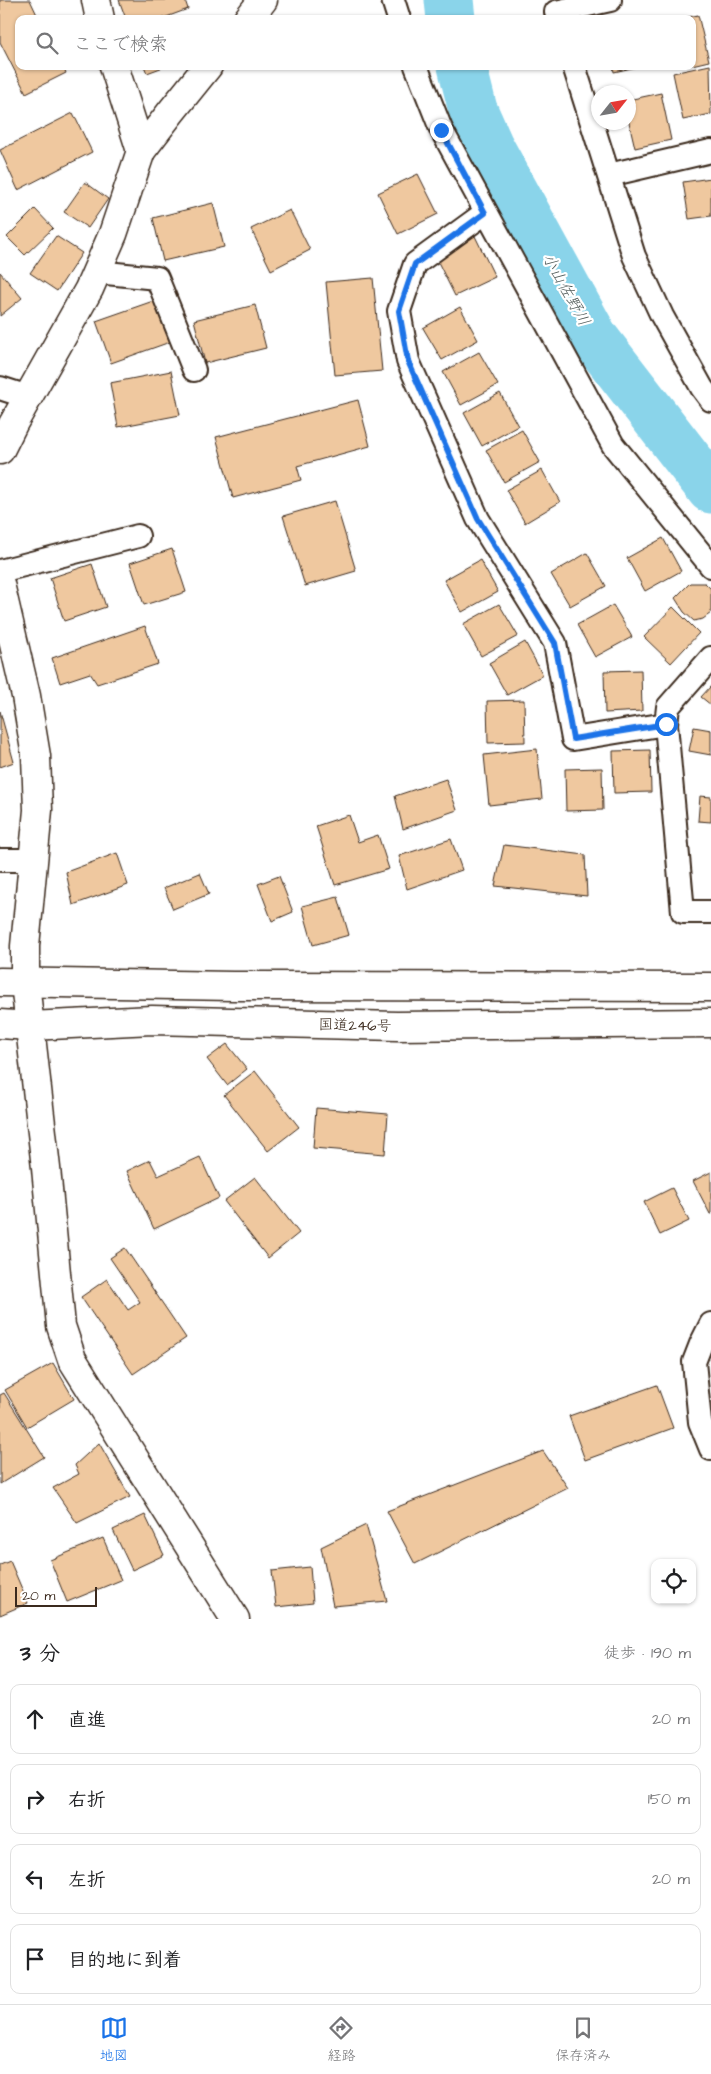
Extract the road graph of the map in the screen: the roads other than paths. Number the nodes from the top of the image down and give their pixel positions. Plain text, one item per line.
1 (96, 0) edge
2 (263, 0) edge
3 (393, 0) edge
4 (610, 0) edge
5 (556, 10) edge
6 (99, 15) edge
7 (251, 15) edge
8 (398, 15) edge
9 (115, 70) edge
10 (205, 70) edge
11 (418, 70) edge
12 (575, 70) edge
13 (141, 151) junction
14 (711, 151) edge
15 (609, 174) junction
16 (485, 213) junction
17 (96, 272) junction
18 (194, 370) dead end
19 (0, 388) edge
20 (28, 397) junction
21 (711, 400) edge
22 (0, 450) edge
23 (138, 536) dead end
24 (711, 566) edge
25 (0, 572) edge
26 (0, 584) edge
27 (711, 658) edge
28 (666, 724) junction
29 (0, 860) edge
30 (34, 860) junction
31 (711, 912) edge
32 (13, 982) edge
33 (711, 987) edge
34 (0, 1024) edge
35 (711, 1024) edge
36 (30, 1026) junction
37 (711, 1324) edge
38 (711, 1449) edge
39 (235, 1619) edge

1 - 6 main road
2 - 7 main road
3 - 8 street
4 - 5 street
9 - 13 main road
10 - 13 main road
11 - 16 street
12 - 15 street
13 - 17 main road
14 - 15 street
15 - 21 street
16 - 24 street
16 - 28 street
17 - 18 street
17 - 20 main road
19 - 20 street
20 - 22 main road
23 - 25 street
26 - 30 main road
27 - 28 street
28 - 31 street
29 - 30 street
30 - 32 main road
32 - 33 main road
32 - 36 main road
34 - 36 main road, 国道246号
35 - 36 main road, 国道246号
36 - 39 main road
37 - 38 street

